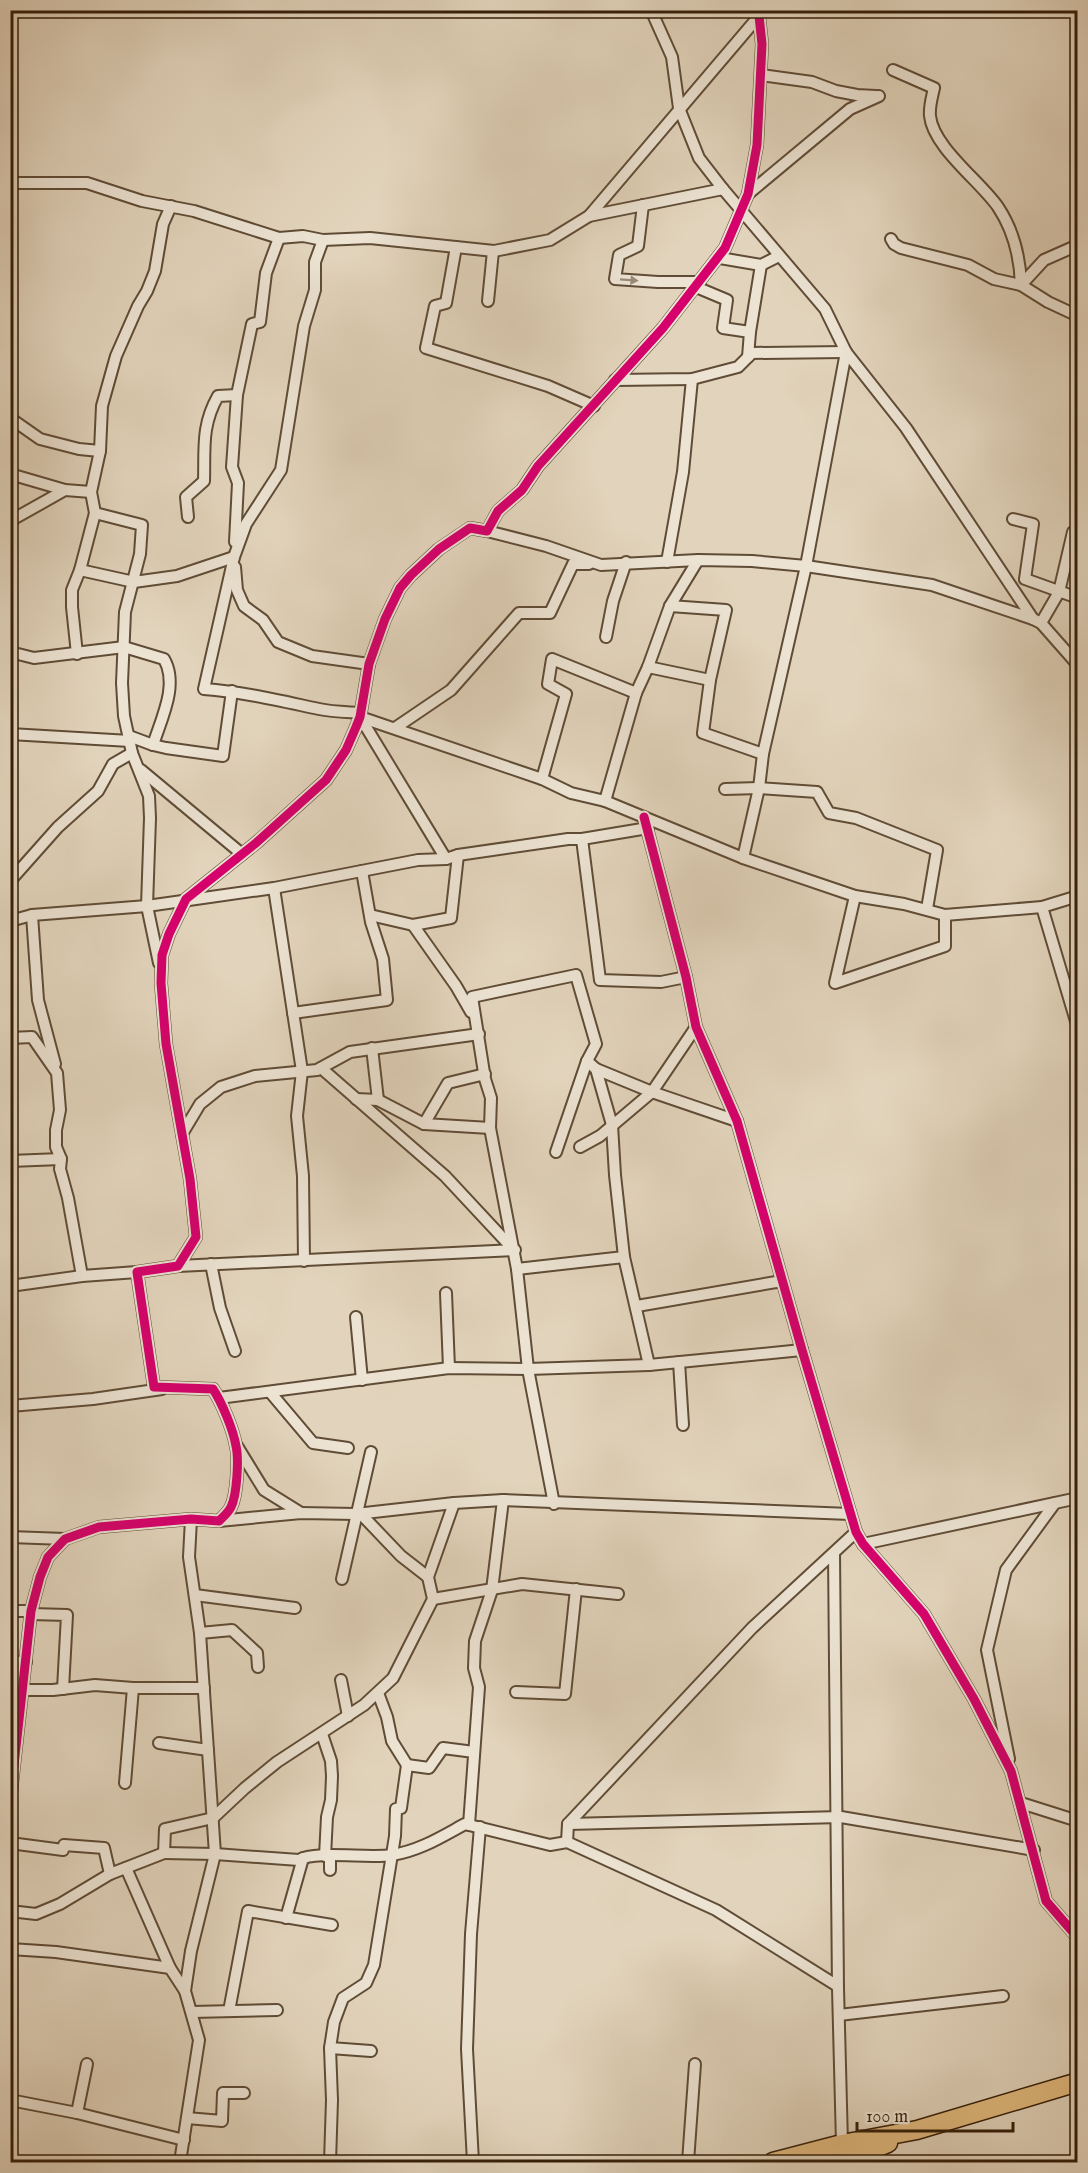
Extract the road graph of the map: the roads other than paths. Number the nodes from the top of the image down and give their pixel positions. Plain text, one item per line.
1 (651, 10) edge
2 (760, 13) edge
3 (893, 70) dead end
4 (761, 75) junction
5 (679, 108) junction
6 (13, 184) edge
7 (723, 189) junction
8 (748, 194) junction
9 (643, 205) junction
10 (171, 206) junction
11 (742, 211) junction
12 (589, 216) junction
13 (279, 238) junction
14 (891, 238) dead end
15 (323, 240) junction
16 (1077, 245) edge
17 (456, 247) junction
18 (493, 251) junction
19 (779, 256) junction
20 (720, 258) junction
21 (761, 265) junction
22 (698, 284) junction
23 (1021, 285) junction
24 (488, 301) dead end
25 (1077, 316) edge
26 (750, 332) junction
27 (846, 352) junction
28 (748, 357) junction
29 (692, 379) junction
30 (615, 380) junction
31 (237, 395) junction
32 (594, 406) junction
33 (10, 418) edge
34 (100, 451) junction
35 (10, 474) edge
36 (65, 490) junction
37 (91, 492) junction
38 (95, 513) junction
39 (188, 517) dead end
40 (1014, 519) dead end
41 (10, 521) edge
42 (487, 531) junction
43 (1072, 532) dead end
44 (234, 556) junction
45 (698, 560) junction
46 (626, 562) junction
47 (667, 562) junction
48 (601, 565) junction
49 (806, 566) junction
50 (80, 570) junction
51 (134, 582) junction
52 (1059, 592) junction
53 (1077, 598) edge
54 (670, 606) junction
55 (1037, 621) junction
56 (606, 637) dead end
57 (124, 647) junction
58 (10, 652) edge
59 (77, 654) junction
60 (369, 664) junction
61 (1077, 665) edge
62 (648, 667) junction
63 (710, 680) junction
64 (232, 691) junction
65 (636, 693) junction
66 (361, 715) junction
67 (395, 728) junction
68 (10, 734) edge
69 (129, 739) junction
70 (153, 745) junction
71 (132, 753) junction
72 (763, 754) junction
73 (138, 768) junction
74 (542, 779) junction
75 (759, 788) junction
76 (725, 789) dead end
77 (605, 801) junction
78 (644, 817) junction
79 (648, 828) junction
80 (582, 839) junction
81 (243, 854) junction
82 (458, 855) junction
83 (743, 858) junction
84 (446, 859) junction
85 (362, 871) junction
86 (10, 881) edge
87 (274, 888) junction
88 (855, 896) junction
89 (1077, 896) edge
90 (186, 899) junction
91 (147, 906) junction
92 (1042, 907) junction
93 (927, 909) junction
94 (32, 915) junction
95 (370, 915) junction
96 (945, 915) junction
97 (10, 921) edge
98 (413, 925) junction
99 (160, 968) junction
100 (686, 976) junction
101 (293, 1013) junction
102 (476, 1020) junction
103 (696, 1027) junction
104 (1077, 1028) edge
105 (479, 1034) junction
106 (10, 1038) edge
107 (372, 1048) junction
108 (591, 1065) junction
109 (321, 1068) junction
110 (302, 1071) junction
111 (57, 1073) junction
112 (485, 1074) junction
113 (651, 1092) junction
114 (356, 1099) junction
115 (378, 1100) junction
116 (737, 1121) junction
117 (424, 1124) junction
118 (612, 1125) junction
119 (490, 1128) junction
120 (182, 1134) junction
121 (580, 1147) dead end
122 (556, 1152) dead end
123 (61, 1159) junction
124 (10, 1161) edge
125 (514, 1250) junction
126 (624, 1257) junction
127 (304, 1261) junction
128 (211, 1264) junction
129 (178, 1266) junction
130 (518, 1269) junction
131 (137, 1272) junction
132 (82, 1276) junction
133 (782, 1281) junction
134 (10, 1286) edge
135 (446, 1293) dead end
136 (637, 1306) junction
137 (356, 1317) dead end
138 (802, 1350) junction
139 (235, 1351) dead end
140 (679, 1362) junction
141 (649, 1365) junction
142 (449, 1368) junction
143 (528, 1369) junction
144 (362, 1380) junction
145 (170, 1388) junction
146 (270, 1392) junction
147 (219, 1398) junction
148 (10, 1406) edge
149 (683, 1425) dead end
150 (237, 1446) junction
151 (348, 1448) dead end
152 (371, 1452) dead end
153 (1077, 1498) edge
154 (503, 1500) junction
155 (454, 1503) junction
156 (1054, 1503) junction
157 (554, 1504) junction
158 (301, 1513) junction
159 (358, 1513) junction
160 (850, 1514) junction
161 (192, 1519) junction
162 (219, 1521) junction
163 (856, 1532) junction
164 (10, 1538) edge
165 (65, 1539) junction
166 (863, 1544) junction
167 (834, 1553) junction
168 (428, 1577) junction
169 (342, 1579) dead end
170 (576, 1589) junction
171 (492, 1590) junction
172 (618, 1594) dead end
173 (195, 1595) junction
174 (433, 1599) junction
175 (294, 1608) dead end
176 (10, 1611) edge
177 (32, 1613) junction
178 (200, 1633) junction
179 (10, 1662) edge
180 (26, 1662) junction
181 (258, 1667) dead end
182 (341, 1680) dead end
183 (133, 1688) junction
184 (204, 1688) junction
185 (63, 1689) junction
186 (23, 1690) junction
187 (516, 1692) dead end
188 (378, 1693) junction
189 (348, 1716) junction
190 (322, 1734) junction
191 (159, 1743) dead end
192 (208, 1750) junction
193 (474, 1752) junction
194 (407, 1765) junction
195 (1011, 1772) junction
196 (124, 1783) dead end
197 (10, 1800) edge
198 (1021, 1803) junction
199 (836, 1817) junction
200 (213, 1818) junction
201 (1077, 1821) edge
202 (568, 1824) junction
203 (475, 1826) junction
204 (567, 1842) junction
205 (10, 1843) edge
206 (1034, 1850) junction
207 (164, 1853) junction
208 (215, 1854) junction
209 (391, 1855) junction
210 (328, 1856) junction
211 (303, 1858) junction
212 (126, 1868) junction
213 (330, 1870) dead end
214 (110, 1874) junction
215 (10, 1911) edge
216 (286, 1918) junction
217 (332, 1925) dead end
218 (1077, 1938) edge
219 (10, 1949) edge
220 (170, 1968) junction
221 (838, 1988) junction
222 (185, 1991) junction
223 (1003, 1996) dead end
224 (278, 2010) dead end
225 (229, 2011) junction
226 (192, 2012) junction
227 (839, 2015) junction
228 (330, 2048) junction
229 (371, 2051) dead end
230 (87, 2064) dead end
231 (696, 2064) dead end
232 (1077, 2082) edge
233 (244, 2093) dead end
234 (10, 2100) edge
235 (77, 2114) junction
236 (187, 2118) junction
237 (184, 2140) junction
238 (842, 2153) edge
239 (180, 2163) edge
240 (330, 2163) edge
241 (473, 2163) edge
242 (688, 2163) edge
243 (773, 2163) edge

1 - 5 street
2 - 4 street
2 - 5 street
3 - 23 street
4 - 8 street
4 - 8 street
5 - 7 street
5 - 12 street
6 - 10 street
7 - 9 street
7 - 11 street
8 - 11 street
9 - 12 street
9 -> 22 street
10 - 13 street
10 - 34 street
11 - 19 street
11 - 20 street
12 - 18 street
13 - 15 street
13 - 31 street
14 - 23 street
15 - 17 street
15 - 44 street
16 - 23 street
17 - 18 street
17 - 32 street
18 - 24 street
19 - 21 street
19 - 27 street
20 - 21 street
20 - 22 street
21 - 26 street
22 - 26 street
22 - 30 street
23 - 25 street
26 - 28 street
27 - 28 street
27 - 49 street
27 - 55 street
28 - 29 street
29 - 30 street
29 - 47 street
30 - 32 street
31 - 39 street
31 - 44 street
32 - 42 street
33 - 34 street
34 - 37 street
35 - 36 street
36 - 37 street
36 - 41 street
37 - 38 street
38 - 50 street
38 - 51 street
40 - 52 street
42 - 48 street
42 - 60 street
43 - 52 street
44 - 51 street
44 - 60 street
44 - 64 street
45 - 47 street
45 - 49 street
45 - 54 street
46 - 47 street
46 - 48 street
46 - 56 street
48 - 67 street
49 - 55 street
49 - 72 street
50 - 51 street
50 - 59 street
51 - 57 street
52 - 53 street
52 - 55 street
54 - 62 street
54 - 63 street
55 - 61 street
57 - 59 street
57 - 69 street
57 - 70 street
58 - 59 street
60 - 66 street
62 - 63 street
62 - 65 street
63 - 72 street
64 - 66 street
64 - 70 street
65 - 74 street
65 - 77 street
66 - 67 street
66 - 81 street
66 - 84 street
67 - 74 street
68 - 69 street
69 - 70 street
69 - 71 street
71 - 73 street
71 - 86 street
72 - 75 street
73 - 81 street
73 - 91 street
74 - 77 street
75 - 76 street
75 - 83 street
75 - 93 street
77 - 78 street
78 - 79 street
78 - 83 street
79 - 80 street
79 - 100 street
80 - 82 street
80 - 100 street
81 - 90 street
82 - 84 street
82 - 98 street
83 - 88 street
84 - 85 street
85 - 87 street
85 - 95 street
87 - 90 street
87 - 101 street
88 - 93 street
88 - 96 street
89 - 92 street
90 - 91 street
90 - 99 street
91 - 94 street
91 - 99 street
92 - 96 street
92 - 104 street
93 - 96 street
94 - 97 street
94 - 111 street
95 - 98 street
95 - 101 street
98 - 102 street
99 - 120 street
100 - 103 street
101 - 110 street
102 - 105 street
102 - 108 street
103 - 113 street
103 - 116 street
105 - 107 street
105 - 112 street
106 - 111 street
107 - 109 street
107 - 115 street
108 - 113 street
108 - 118 street
108 - 122 street
109 - 110 street
109 - 114 street
110 - 120 street
110 - 127 street
111 - 123 street
112 - 117 street
112 - 119 street
113 - 116 street
113 - 118 street
114 - 115 street
114 - 125 street
115 - 117 street
116 - 133 street
117 - 119 street
118 - 121 street
118 - 126 street
119 - 125 street
120 - 129 street
123 - 124 street
123 - 132 street
125 - 127 street
125 - 130 street
126 - 130 street
126 - 136 street
127 - 128 street
128 - 129 street
128 - 139 street
129 - 131 street
130 - 143 street
131 - 132 street
131 - 145 street
132 - 134 street
133 - 136 street
133 - 138 street
135 - 142 street
136 - 141 street
137 - 144 street
138 - 140 street
138 - 160 street
140 - 141 street
140 - 149 street
141 - 143 street
142 - 143 street
142 - 144 street
143 - 157 street
144 - 146 street
145 - 147 street
145 - 148 street
146 - 147 street
146 - 151 street
147 - 150 street
150 - 158 street
150 - 162 street
152 - 159 street
153 - 156 street
154 - 155 street
154 - 157 street
154 - 171 street
155 - 159 street
155 - 168 street
156 - 166 street
156 - 195 street
157 - 160 street
158 - 159 street
158 - 162 street
159 - 168 street
159 - 169 street
160 - 163 street
161 - 162 street
161 - 165 street
161 - 173 street
163 - 166 street
163 - 167 street
164 - 165 street
165 - 177 street
166 - 195 street
167 - 199 street
167 - 202 street
168 - 174 street
170 - 171 street
170 - 172 street
170 - 187 street
171 - 174 street
171 - 193 street
173 - 175 street
173 - 178 street
174 - 188 street
176 - 177 street
177 - 180 street
177 - 185 street
178 - 181 street
178 - 184 street
179 - 180 street
180 - 186 street
182 - 189 street
183 - 184 street
183 - 185 street
183 - 196 street
184 - 192 street
185 - 186 street
186 - 197 street
188 - 189 street
188 - 194 street
189 - 190 street
190 - 200 street
190 - 210 street
191 - 192 street
192 - 200 street
193 - 194 street
193 - 203 street
194 - 209 street
195 - 198 street
198 - 201 street
198 - 206 street
199 - 202 street
199 - 206 street
199 - 221 street
200 - 207 street
200 - 208 street
202 - 204 street
203 - 204 street
203 - 209 street
203 - 241 street
204 - 221 street
205 - 214 street
206 - 218 street
207 - 208 street
207 - 212 street
208 - 211 street
208 - 222 street
209 - 210 street
209 - 228 street
210 - 211 street
210 - 213 street
211 - 216 street
212 - 214 street
212 - 220 street
214 - 215 street
216 - 217 street
216 - 225 street
219 - 220 street
220 - 222 street
221 - 227 street
222 - 226 street
223 - 227 street
224 - 225 street
225 - 226 street
226 - 236 street
227 - 238 street
228 - 229 street
228 - 240 street
230 - 235 street
231 - 242 street
232 - 238 highway
233 - 236 street
234 - 235 street
235 - 237 street
236 - 237 street
237 - 239 street
238 - 243 highway

